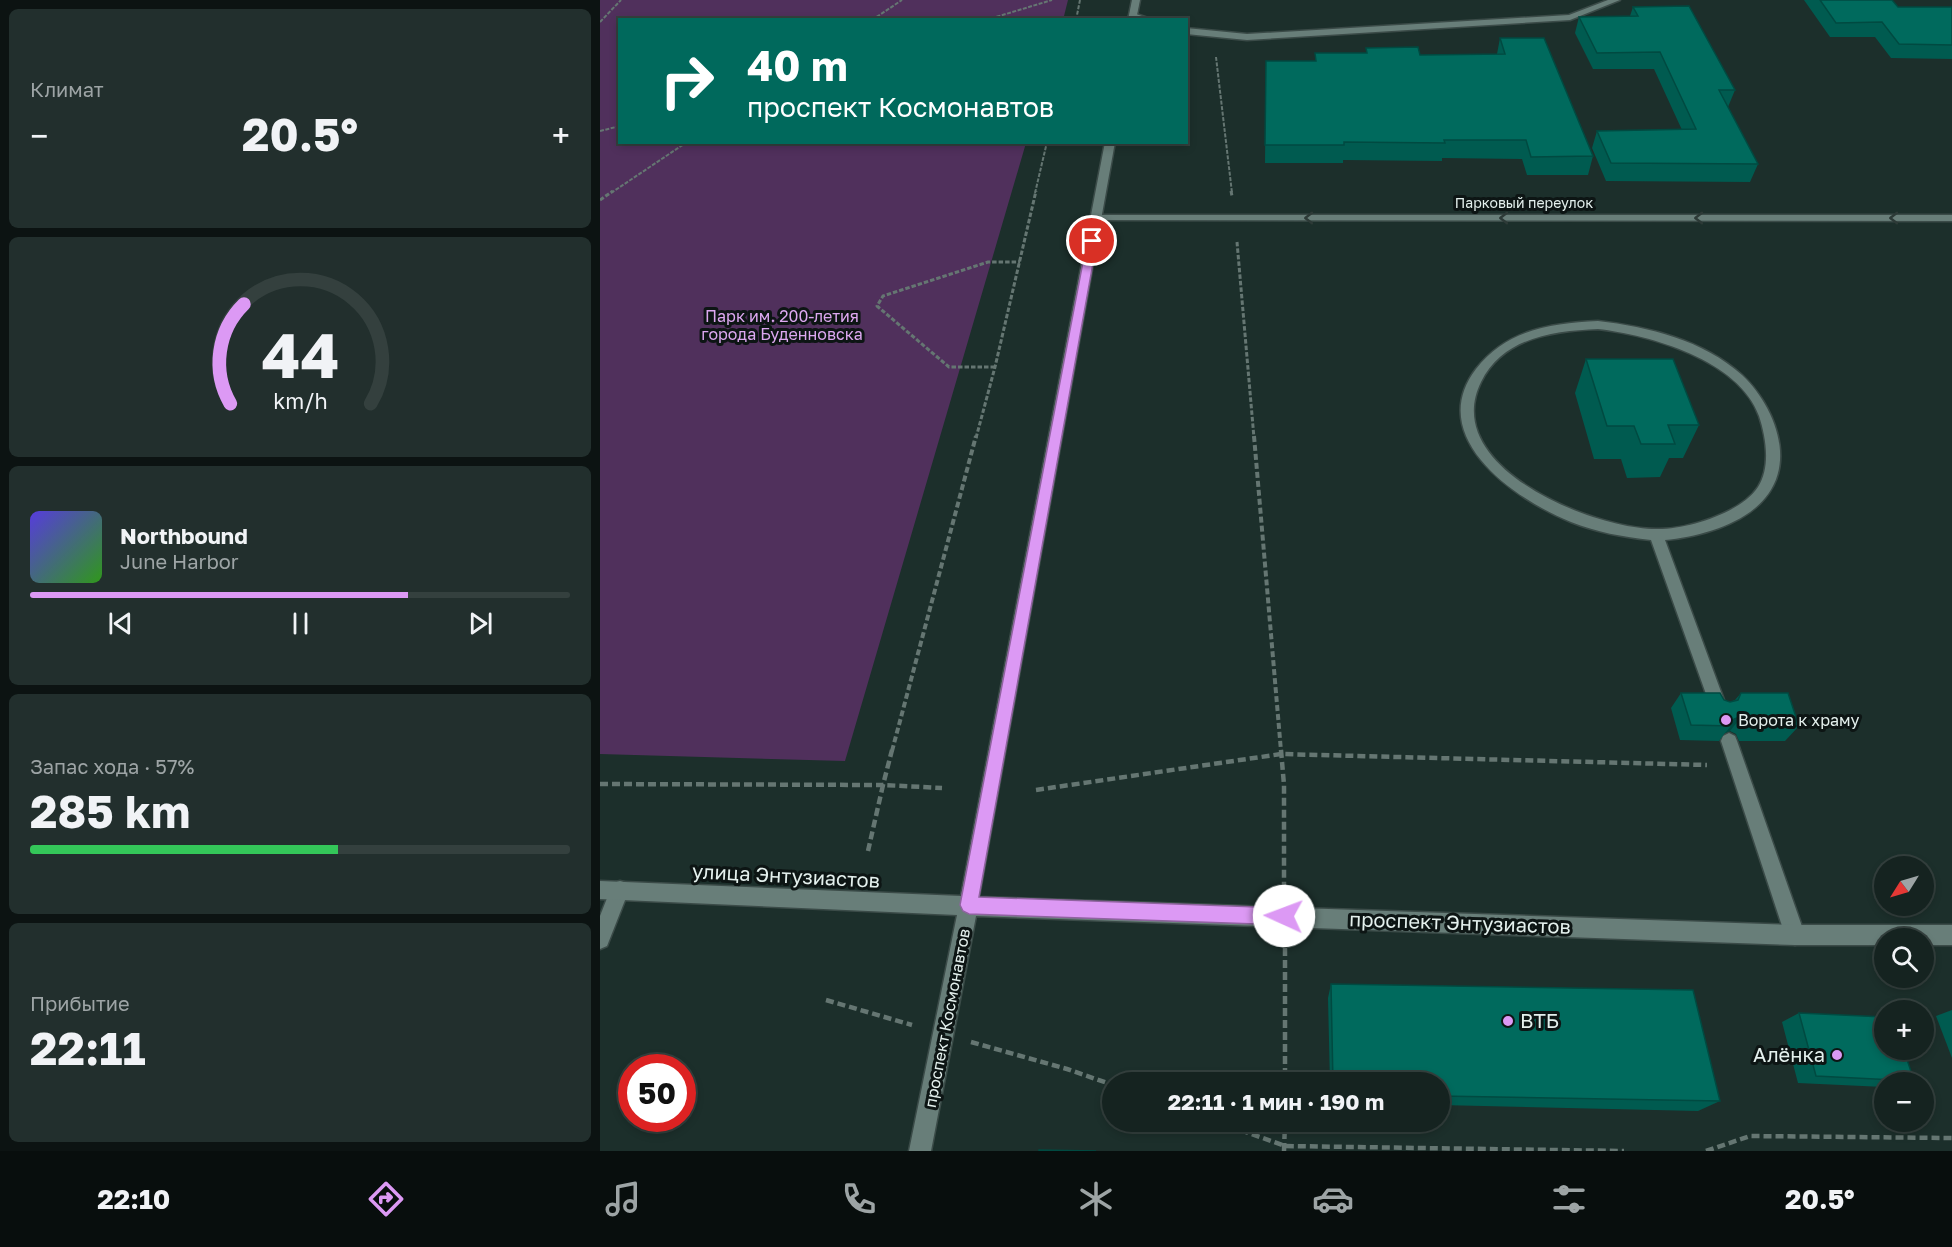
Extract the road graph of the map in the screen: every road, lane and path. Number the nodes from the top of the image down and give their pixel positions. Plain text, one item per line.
1 (621, 0) edge
2 (902, 0) edge
3 (1052, 0) edge
4 (1080, 0) edge
5 (1136, 0) edge
6 (1617, 0) edge
7 (875, 18) edge
8 (993, 18) edge
9 (1076, 18) edge
10 (1133, 18) edge
11 (600, 21) edge
12 (1188, 30) edge
13 (1214, 34) junction
14 (618, 126) edge
15 (600, 131) edge
16 (684, 144) edge
17 (1047, 144) edge
18 (1110, 144) edge
19 (600, 200) edge
20 (1096, 218) junction
21 (1235, 218) junction
22 (1952, 218) edge
23 (1020, 262) junction
24 (994, 367) junction
25 (1656, 535) junction
26 (1719, 708) edge
27 (1729, 741) edge
28 (1281, 754) junction
29 (1738, 766) junction
30 (600, 784) edge
31 (883, 785) junction
32 (942, 788) dead end
33 (1036, 790) dead end
34 (868, 851) dead end
35 (600, 890) edge
36 (621, 890) junction
37 (969, 905) junction
38 (1284, 916) junction
39 (1795, 935) junction
40 (1952, 935) edge
41 (600, 939) edge
42 (1285, 1072) edge
43 (1244, 1132) edge
44 (1285, 1132) edge
45 (1952, 1138) edge
46 (1285, 1148) edge
47 (920, 1151) edge
48 (1624, 1151) edge
49 (1706, 1151) edge

1 - 11 path
2 - 7 path
3 - 8 path
4 - 9 path
5 - 10 street
6 - 13 street
12 - 13 street
13 - 21 path
14 - 15 path
16 - 19 path
17 - 23 path
18 - 20 street, проспект Космонавтов
20 - 21 street, Парковый переулок
20 - 37 street, проспект Космонавтов
22 -> 21 street, Парковый переулок
21 - 28 path
23 - 24 path
23 - 24 path
24 - 31 path
25 - 25 street
25 - 26 street
27 - 29 street
28 - 29 path
28 - 33 path
28 - 38 path
29 - 39 street
30 - 31 path
31 - 32 path
31 - 34 path
35 - 36 street, улица Энтузиастов
36 - 37 street, улица Энтузиастов
36 - 41 street
37 - 38 street, проспект Энтузиастов
37 - 47 street, проспект Космонавтов
38 - 39 street, проспект Энтузиастов
38 - 42 path
39 - 40 street, проспект Энтузиастов
43 - 46 path
44 - 46 path
45 - 49 path
46 - 48 path

